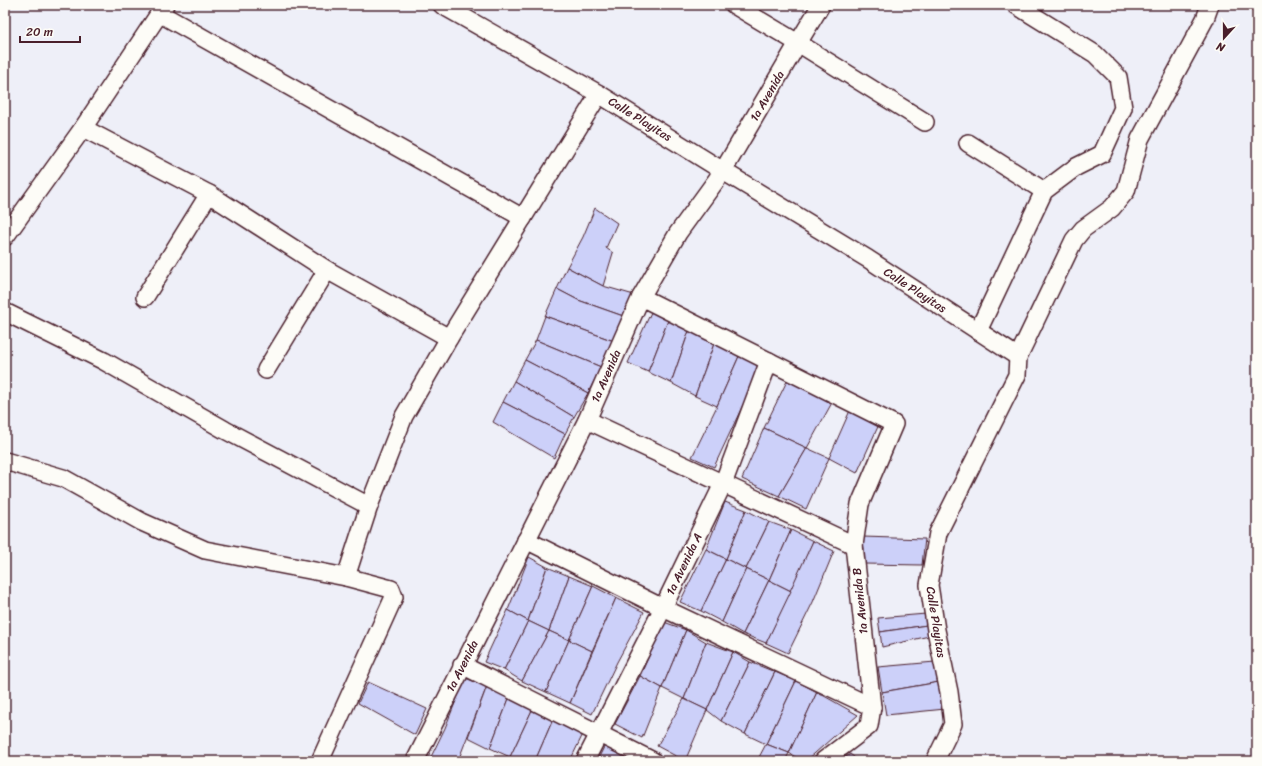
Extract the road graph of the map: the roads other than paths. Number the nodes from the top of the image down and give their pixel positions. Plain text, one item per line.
1 (442, 5) edge
2 (734, 5) edge
3 (821, 5) edge
4 (1016, 5) edge
5 (1210, 5) edge
6 (162, 9) edge
7 (798, 42) junction
8 (599, 94) junction
9 (925, 122) dead end
10 (83, 128) junction
11 (968, 143) dead end
12 (723, 171) junction
13 (1044, 191) junction
14 (209, 194) junction
15 (523, 218) junction
16 (5, 237) edge
17 (327, 270) junction
18 (145, 297) dead end
19 (641, 297) junction
20 (5, 312) edge
21 (978, 331) junction
22 (449, 338) junction
23 (1018, 357) junction
24 (769, 362) junction
25 (266, 370) dead end
26 (587, 420) junction
27 (5, 461) edge
28 (723, 484) junction
29 (369, 506) junction
30 (526, 540) junction
31 (854, 545) junction
32 (346, 577) junction
33 (663, 608) junction
34 (462, 665) junction
35 (872, 707) junction
36 (598, 734) junction
37 (320, 761) edge
38 (414, 761) edge
39 (585, 761) edge
40 (653, 761) edge
41 (823, 761) edge
42 (935, 761) edge

1 - 8 street, Calle Playitas
2 - 7 street
3 - 7 street, 1a Avenida
4 - 13 street
5 - 23 street
6 - 10 street
6 - 15 street
7 - 9 street
7 - 12 street, 1a Avenida
8 - 12 street, Calle Playitas
8 - 15 street
10 - 14 street
10 - 16 street
11 - 13 street
12 - 19 street, 1a Avenida
12 - 21 street, Calle Playitas
13 - 21 street
14 - 17 street
14 - 18 street
15 - 22 street
17 - 22 street
17 - 25 street
19 - 24 street
19 - 26 street, 1a Avenida
20 - 29 street
21 - 23 street, Calle Playitas
22 - 29 street
23 - 42 street, Calle Playitas
24 - 28 street, 1a Avenida A
24 - 31 street, 1a Avenida B
26 - 28 street
26 - 30 street, 1a Avenida
27 - 32 street
28 - 31 street
28 - 33 street, 1a Avenida A
29 - 32 street
30 - 33 street
30 - 34 street, 1a Avenida
31 - 35 street, 1a Avenida B
32 - 37 street
33 - 35 street
33 - 36 street, 1a Avenida A
34 - 36 street
34 - 38 street, 1a Avenida
35 - 41 street, 1a Avenida B
36 - 39 street, 1a Avenida A
36 - 40 street

